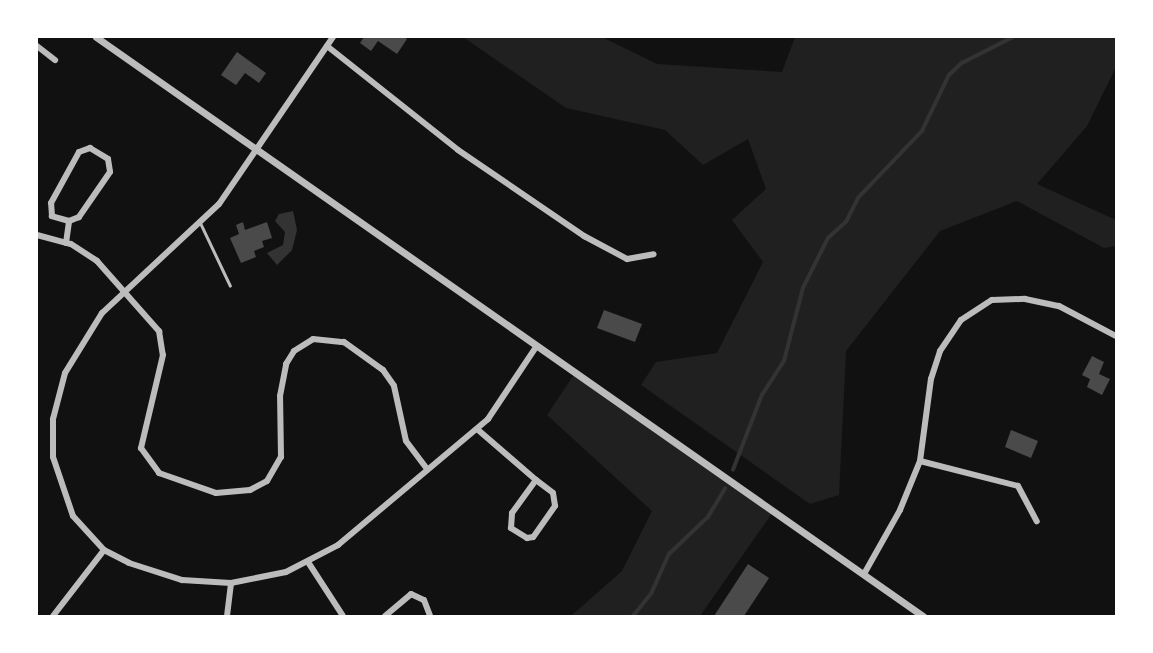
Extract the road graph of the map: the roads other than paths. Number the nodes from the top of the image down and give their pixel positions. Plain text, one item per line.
1 (96, 37) edge
2 (333, 37) edge
3 (37, 46) edge
4 (327, 46) junction
5 (55, 60) dead end
6 (256, 151) junction
7 (69, 221) junction
8 (201, 224) junction
9 (37, 235) edge
10 (66, 243) junction
11 (654, 254) dead end
12 (230, 285) dead end
13 (125, 289) junction
14 (1116, 336) edge
15 (536, 348) junction
16 (477, 429) junction
17 (920, 461) junction
18 (427, 469) junction
19 (536, 480) junction
20 (1037, 521) dead end
21 (104, 550) junction
22 (308, 562) junction
23 (864, 574) junction
24 (231, 583) junction
25 (53, 616) edge
26 (227, 616) edge
27 (343, 616) edge
28 (384, 616) edge
29 (430, 616) edge
30 (923, 616) edge

1 - 6 street
2 - 4 street
3 - 5 street
4 - 6 street
4 - 11 street
6 - 8 street
6 - 15 street
7 - 7 street
7 - 10 street
8 - 12 lane
8 - 13 street
9 - 10 street
10 - 13 street
13 - 18 street
13 - 21 street
14 - 17 street
15 - 16 street
15 - 23 street
16 - 18 street
16 - 19 street
17 - 20 street
17 - 23 street
18 - 22 street
19 - 19 street
21 - 24 street
21 - 25 street
22 - 24 street
22 - 27 street
23 - 30 street
24 - 26 street
28 - 29 street

